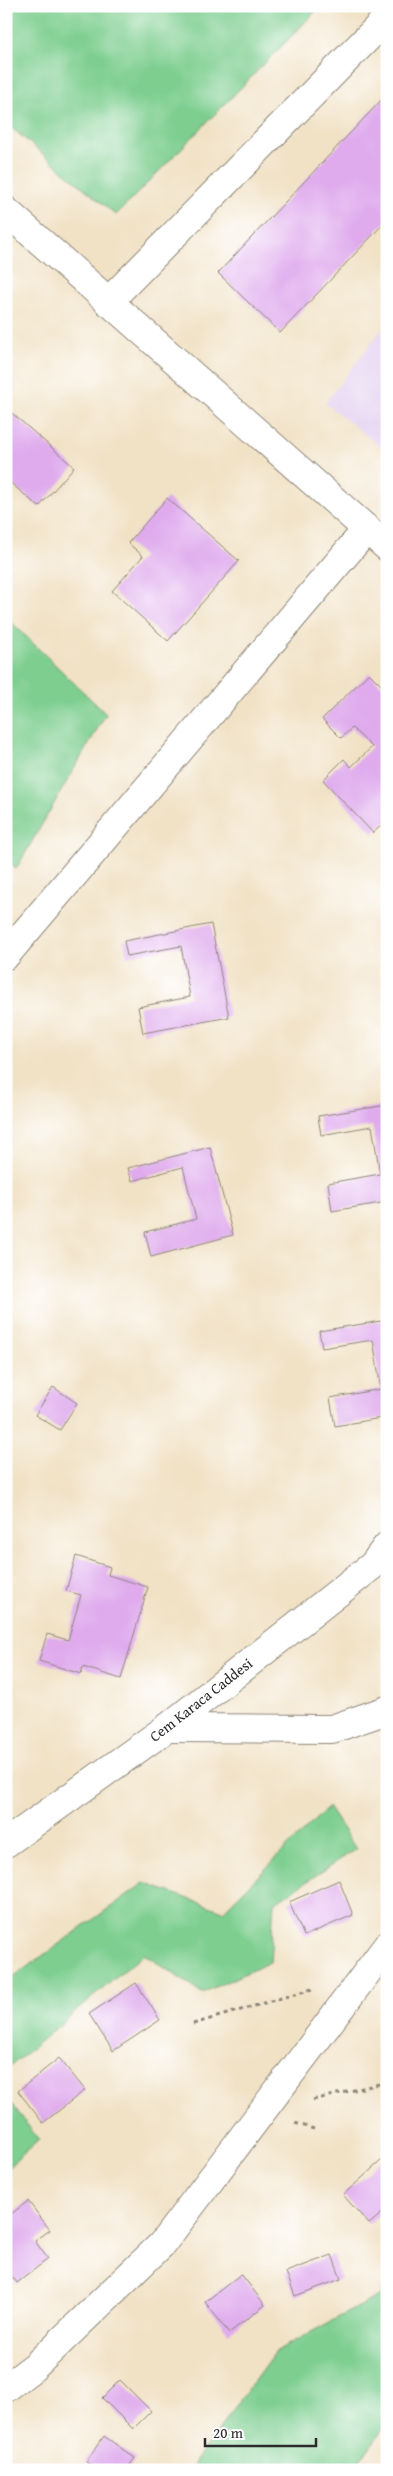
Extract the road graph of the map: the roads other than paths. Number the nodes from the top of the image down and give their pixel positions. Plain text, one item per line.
1 (387, 18) edge
2 (6, 211) edge
3 (108, 302) junction
4 (377, 538) edge
5 (6, 955) edge
6 (387, 1546) edge
7 (387, 1710) edge
8 (167, 1728) junction
9 (6, 1843) edge
10 (387, 1946) edge
11 (6, 2388) edge

1 - 3 street
2 - 3 street
3 - 4 street
4 - 5 street
6 - 8 street, Cem Karaca Caddesi
7 - 8 street
8 - 9 street, Cem Karaca Caddesi
10 - 11 street

